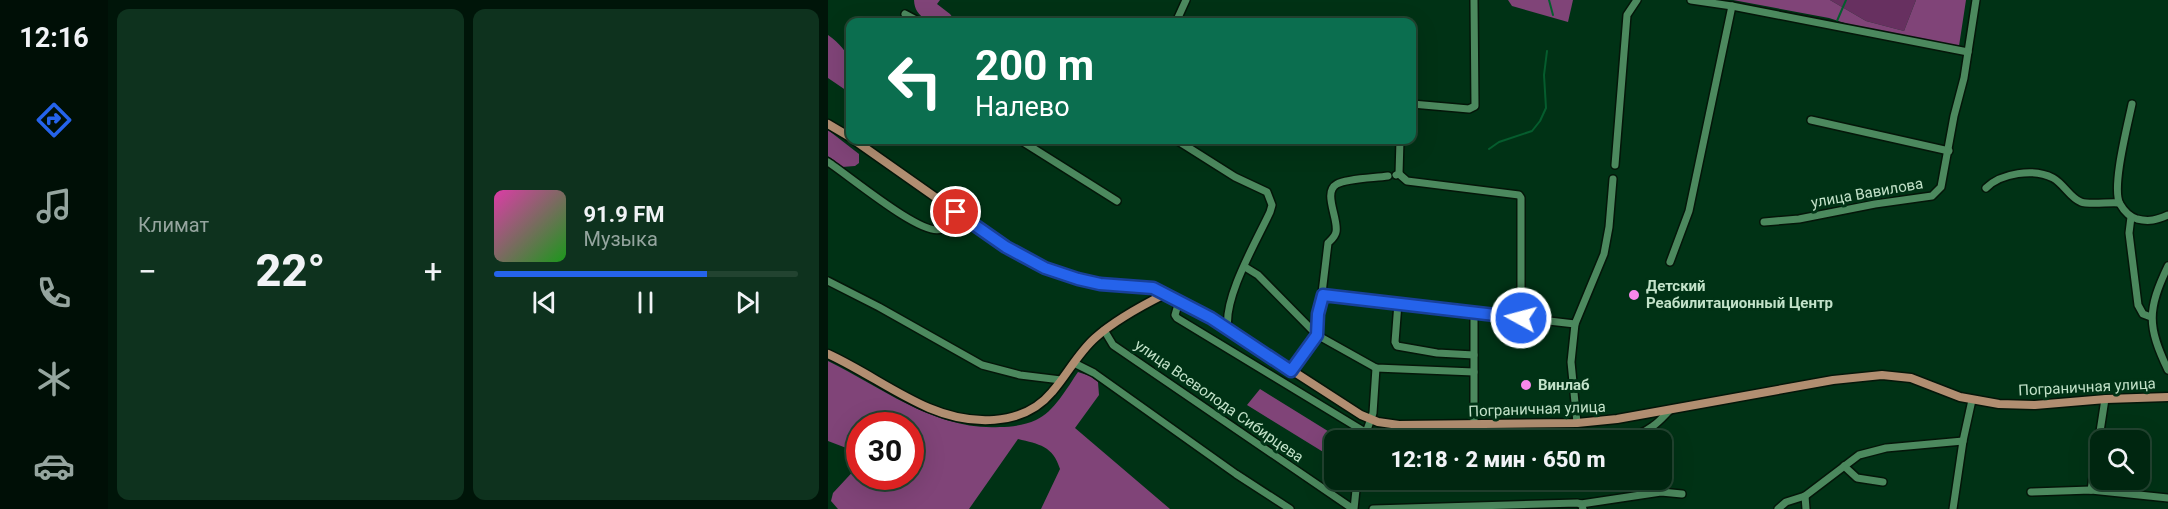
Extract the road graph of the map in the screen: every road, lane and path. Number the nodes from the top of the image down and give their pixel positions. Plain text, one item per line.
1 (1186, 0) edge
2 (1474, 0) edge
3 (1637, 0) edge
4 (1691, 0) edge
5 (1976, 0) edge
6 (1732, 6) junction
7 (905, 14) dead end
8 (912, 18) edge
9 (1178, 18) edge
10 (1968, 52) junction
11 (1416, 104) edge
12 (2132, 104) dead end
13 (1810, 120) dead end
14 (828, 124) edge
15 (846, 135) edge
16 (861, 144) edge
17 (1026, 144) edge
18 (1183, 144) edge
19 (1399, 144) edge
20 (1949, 151) junction
21 (828, 162) edge
22 (1615, 165) dead end
23 (1394, 175) junction
24 (1613, 179) dead end
25 (1986, 188) dead end
26 (1117, 201) dead end
27 (2119, 203) junction
28 (956, 212) junction
29 (2168, 215) edge
30 (2131, 217) junction
31 (1764, 222) dead end
32 (1670, 262) dead end
33 (2168, 266) edge
34 (1245, 267) junction
35 (828, 281) edge
36 (1165, 294) junction
37 (1323, 295) junction
38 (1179, 301) junction
39 (1398, 303) junction
40 (1474, 312) junction
41 (2151, 317) junction
42 (1521, 318) junction
43 (1575, 324) junction
44 (1228, 329) junction
45 (1104, 330) junction
46 (1317, 335) junction
47 (828, 354) edge
48 (1474, 355) junction
49 (1074, 363) junction
50 (1376, 368) junction
51 (2168, 370) edge
52 (1291, 371) junction
53 (1474, 372) junction
54 (1062, 380) junction
55 (2168, 397) edge
56 (2105, 399) junction
57 (1972, 400) junction
58 (1672, 408) junction
59 (1370, 419) junction
60 (1577, 423) junction
61 (1474, 425) junction
62 (1362, 430) edge
63 (1366, 430) edge
64 (1646, 430) edge
65 (2100, 430) edge
66 (1963, 441) junction
67 (1844, 466) junction
68 (1883, 482) dead end
69 (1357, 490) edge
70 (2091, 490) joint
71 (2031, 492) dead end
72 (1682, 494) dead end
73 (1804, 496) junction
74 (2168, 498) edge
75 (1581, 505) edge
76 (1290, 509) edge
77 (1354, 509) edge
78 (1373, 509) edge
79 (1778, 509) edge
80 (1806, 509) edge
81 (1953, 509) edge

1 - 9 street
2 - 11 street
3 - 22 street
4 - 6 street
5 - 10 street, улица Вавилова
6 - 10 street
6 - 32 street
7 - 8 street
10 - 20 street, улица Вавилова
12 - 27 street
13 - 20 street
14 - 15 main road
16 - 28 main road, Пограничная улица
17 - 26 street
18 - 34 street
19 - 23 street
20 - 31 street, улица Вавилова
21 - 28 street
23 - 37 street
23 - 42 street
24 - 43 street
25 - 27 street
27 - 30 street
28 - 36 main road, Пограничная улица
29 - 30 street
30 - 41 street
33 - 41 street
34 - 44 street
34 - 46 street
35 - 54 street
36 - 38 main road, Пограничная улица
36 - 45 main road
37 - 39 street
37 - 46 street
38 - 44 main road, Пограничная улица
38 - 62 street
39 - 40 street
39 - 48 street
40 - 42 street
40 - 48 street
41 - 51 street
42 - 43 street
43 - 60 street
44 - 52 main road, Пограничная улица
45 - 49 main road
45 - 77 street, улица Всеволода Сибирцева
46 - 50 street
46 - 52 street
47 - 54 main road
48 - 53 street
49 - 54 main road
49 - 76 street
50 - 53 street
50 - 59 street
52 - 59 main road, Пограничная улица
53 - 61 street
55 - 56 main road, Пограничная улица
56 - 57 main road, Пограничная улица
56 - 65 street
57 - 58 main road, Пограничная улица
57 - 66 street
58 - 60 main road, Пограничная улица
58 - 64 street
59 - 61 main road, Пограничная улица
59 - 63 street
60 - 61 main road, Пограничная улица
66 - 67 street
66 - 81 street
67 - 68 street
67 - 73 street
69 - 77 street
70 - 71 street
70 - 74 street
72 - 75 street
73 - 79 street
73 - 80 street
75 - 78 street

